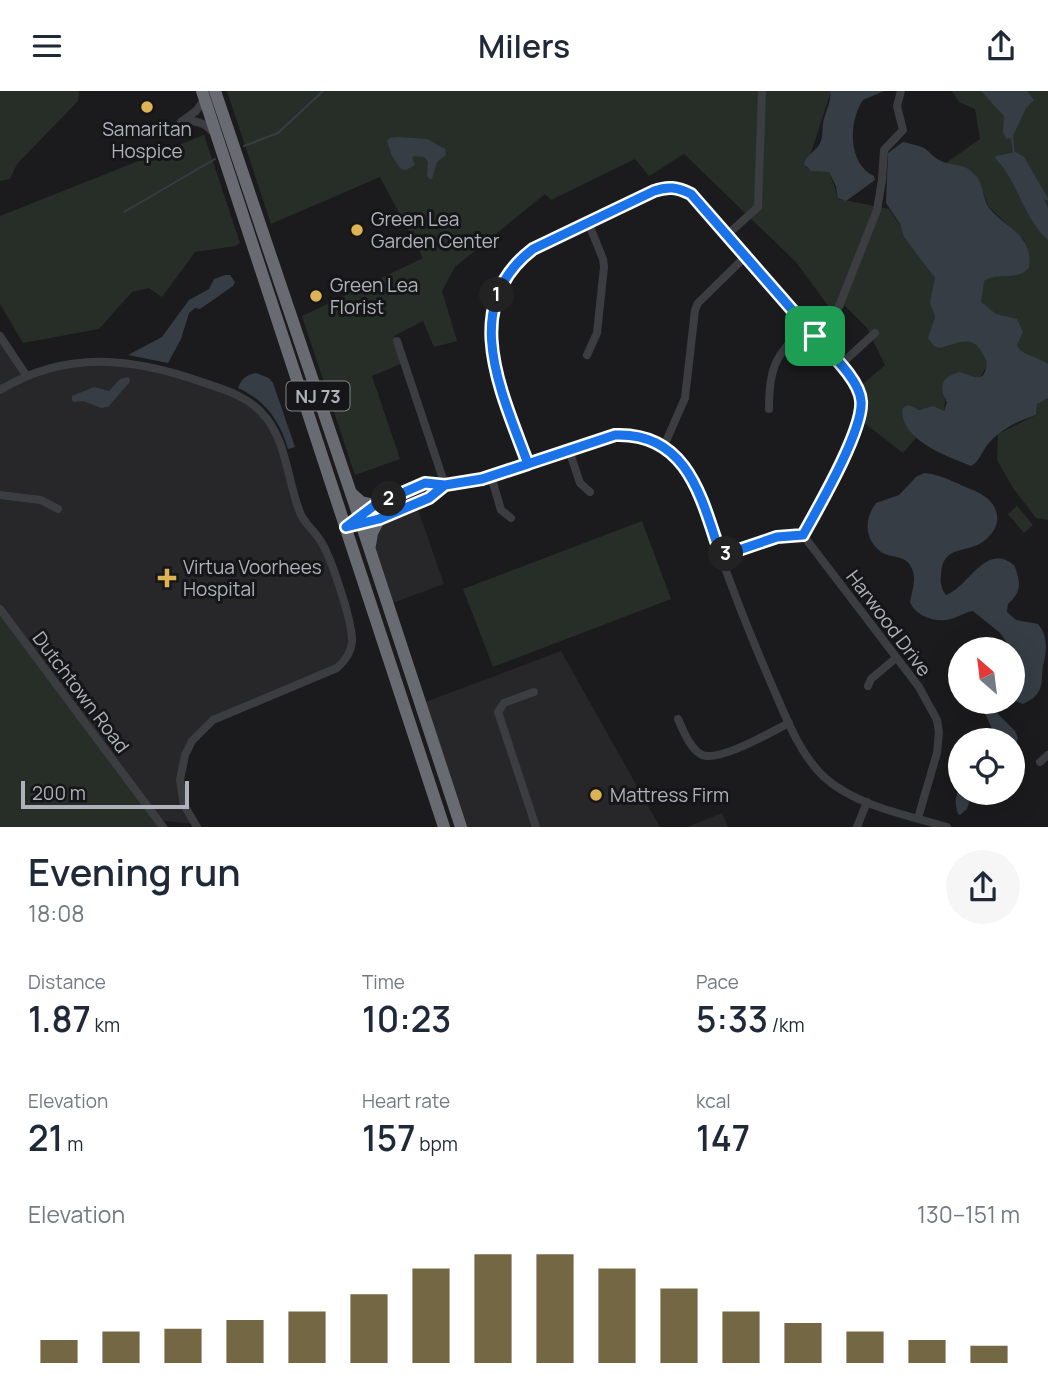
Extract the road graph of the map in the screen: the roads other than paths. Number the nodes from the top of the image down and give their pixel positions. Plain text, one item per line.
1 (762, 91) edge
2 (901, 91) edge
3 (207, 94) edge
4 (215, 134) junction
5 (588, 222) junction
6 (727, 234) junction
7 (746, 256) junction
8 (270, 277) junction
9 (805, 325) junction
10 (875, 334) dead end
11 (0, 336) edge
12 (815, 336) junction
13 (397, 341) dead end
14 (587, 355) dead end
15 (840, 365) junction
16 (26, 375) junction
17 (0, 390) edge
18 (769, 409) dead end
19 (664, 446) junction
20 (569, 450) junction
21 (528, 464) junction
22 (491, 476) junction
23 (445, 485) junction
24 (351, 492) junction
25 (590, 492) dead end
26 (0, 495) edge
27 (375, 505) junction
28 (58, 509) dead end
29 (511, 518) dead end
30 (379, 519) junction
31 (360, 520) junction
32 (346, 527) junction
33 (803, 535) junction
34 (370, 549) junction
35 (721, 556) junction
36 (0, 609) edge
37 (897, 658) junction
38 (868, 685) dead end
39 (534, 692) dead end
40 (678, 719) dead end
41 (789, 723) junction
42 (1048, 755) edge
43 (1040, 762) dead end
44 (867, 802) junction
45 (918, 818) junction
46 (163, 827) edge
47 (197, 827) edge
48 (444, 827) edge
49 (461, 827) edge
50 (536, 827) edge
51 (857, 827) edge
52 (947, 827) edge

1 - 6 street
2 - 12 street
3 - 4 highway, NJ 73
3 - 4 street
3 - 8 highway, NJ 73
4 - 8 highway, NJ 73
5 - 6 street
5 - 14 street
5 - 21 street
6 - 7 street
7 - 9 street
7 - 19 street
8 - 24 highway, NJ 73
8 - 32 highway, NJ 73
9 - 12 street
9 - 18 street
10 - 15 street
11 - 16 street
12 - 15 street
13 - 23 street
15 - 33 street
16 - 17 street
16 - 47 street
19 - 20 street
19 - 35 street
20 - 21 street
20 - 25 street
21 - 22 street
22 - 23 street
22 - 29 street
23 - 27 street
23 - 30 street
24 - 27 highway
24 - 31 highway, NJ 73
26 - 28 street
27 - 31 street
30 - 31 street
30 - 34 highway
31 - 32 street
31 - 34 highway, NJ 73
32 - 48 highway, NJ 73
33 - 35 street
33 - 37 street, Harwood Drive
34 - 49 highway, NJ 73
35 - 41 street
36 - 46 street, Dutchtown Road
37 - 38 street
37 - 45 street, Harwood Drive
39 - 50 street
40 - 41 street
41 - 44 street
42 - 43 street
44 - 45 street
44 - 51 street
45 - 52 street

